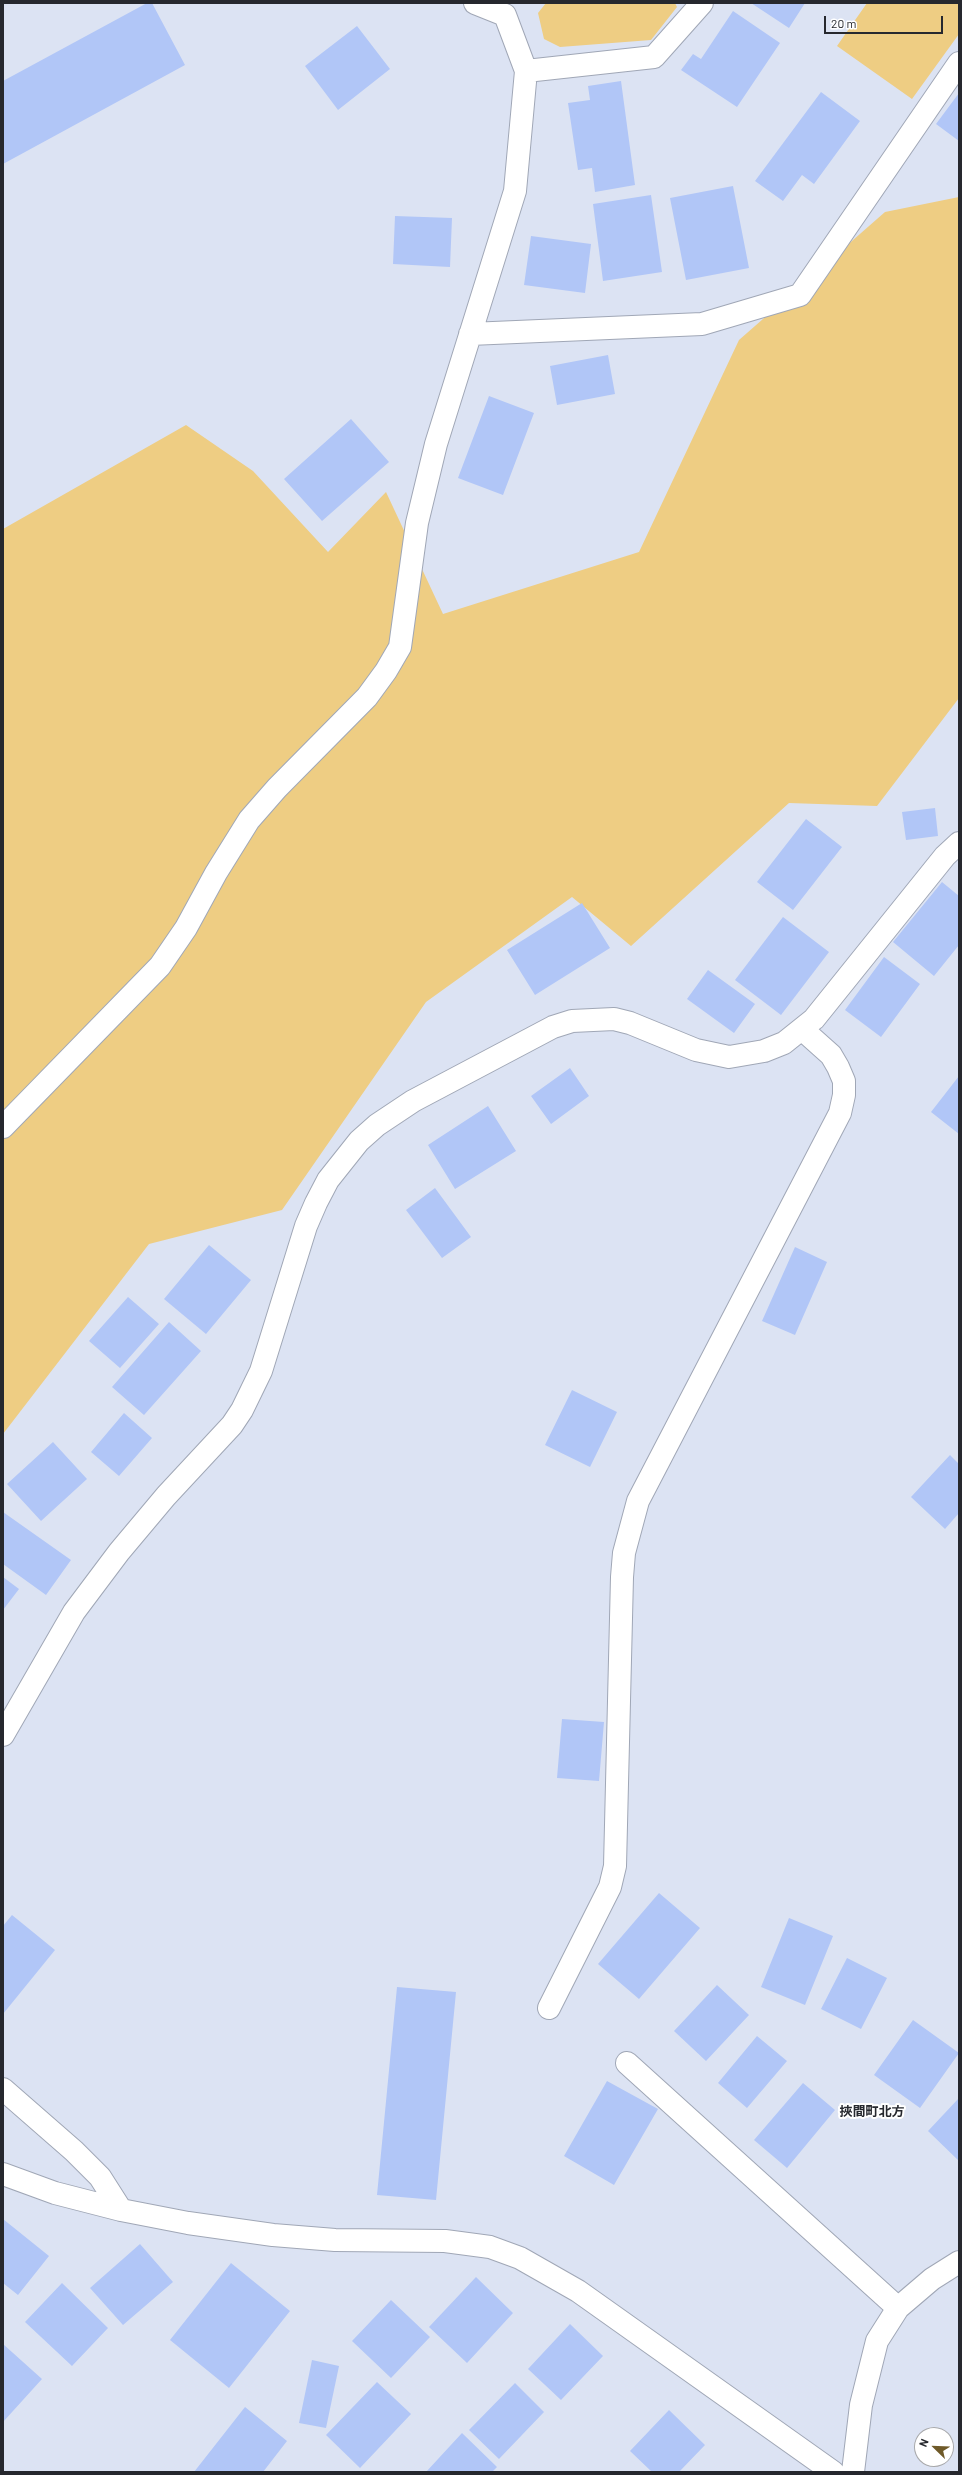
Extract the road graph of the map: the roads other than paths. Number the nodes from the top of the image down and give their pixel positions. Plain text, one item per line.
1 (475, 3) edge
2 (702, 3) edge
3 (959, 63) edge
4 (526, 71) junction
5 (470, 334) junction
6 (959, 843) edge
7 (803, 1030) junction
8 (3, 1127) edge
9 (3, 1735) edge
10 (549, 2008) dead end
11 (627, 2063) dead end
12 (3, 2089) edge
13 (3, 2174) edge
14 (121, 2210) junction
15 (959, 2262) edge
16 (898, 2308) junction
17 (833, 2472) edge
18 (853, 2472) edge

1 - 4 street
2 - 4 street
3 - 5 street
4 - 5 street
5 - 8 street
6 - 7 street
7 - 9 street
7 - 10 street
11 - 16 street
12 - 14 street
13 - 14 street
14 - 17 street
15 - 16 street
16 - 18 street

